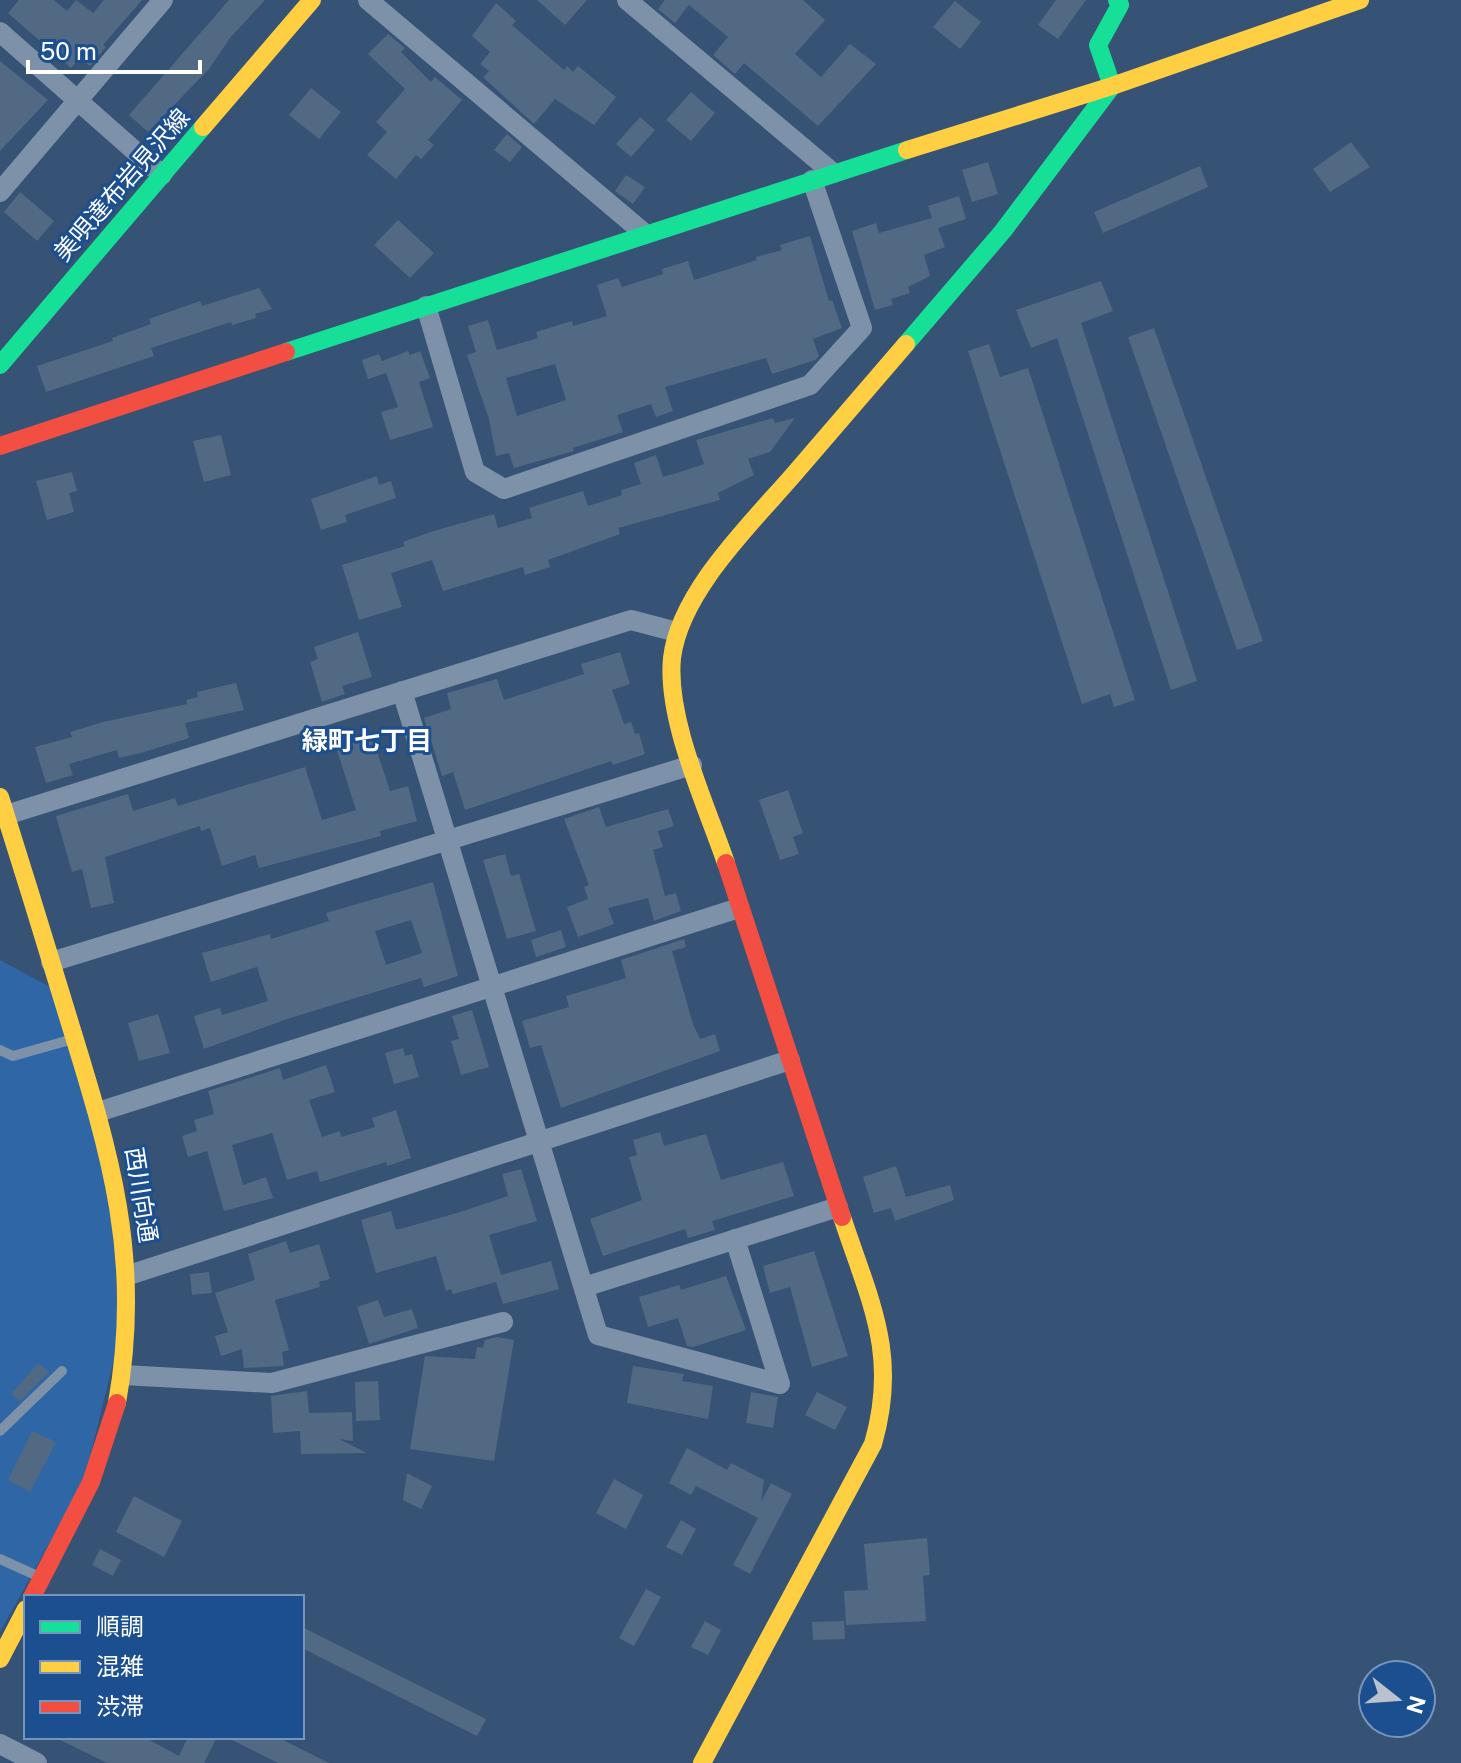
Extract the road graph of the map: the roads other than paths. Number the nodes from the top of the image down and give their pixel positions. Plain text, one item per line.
1 (163, 0) edge
2 (312, 0) edge
3 (368, 0) edge
4 (627, 0) edge
5 (1117, 0) edge
6 (1360, 0) edge
7 (0, 32) edge
8 (1112, 86) junction
9 (78, 101) junction
10 (833, 173) junction
11 (162, 175) junction
12 (812, 180) junction
13 (0, 192) edge
14 (645, 234) junction
15 (426, 306) junction
16 (0, 365) edge
17 (0, 446) edge
18 (677, 632) junction
19 (402, 691) junction
20 (692, 765) junction
21 (3, 806) edge
22 (447, 840) junction
23 (739, 908) junction
24 (51, 962) junction
25 (491, 987) junction
26 (75, 1039) junction
27 (0, 1050) edge
28 (790, 1060) junction
29 (98, 1112) junction
30 (537, 1142) junction
31 (838, 1207) junction
32 (735, 1239) junction
33 (129, 1275) junction
34 (584, 1287) junction
35 (503, 1322) dead end
36 (62, 1371) dead end
37 (123, 1375) junction
38 (0, 1431) edge
39 (0, 1559) edge
40 (42, 1578) junction
41 (33, 1595) edge
42 (24, 1613) edge
43 (0, 1659) edge
44 (0, 1744) edge
45 (37, 1763) edge
46 (702, 1763) edge

1 - 9 street
2 - 11 street, 美唄達布岩見沢線
3 - 14 street
4 - 10 street
5 - 8 street
6 - 8 street
7 - 9 street
8 - 10 street
8 - 18 street
9 - 11 street
9 - 13 street
10 - 12 street
11 - 16 street, 美唄達布岩見沢線
12 - 14 street
12 - 15 street
14 - 15 street
15 - 17 street
18 - 19 street
18 - 20 street
19 - 21 street
19 - 22 street
20 - 22 street
20 - 23 street
21 - 24 street, 西川向通
22 - 24 street
22 - 25 street
23 - 25 street
23 - 28 street
24 - 26 street, 西川向通
25 - 29 street
25 - 30 street
26 - 27 lane
26 - 29 street, 西川向通
28 - 30 street
28 - 31 street
29 - 33 street, 西川向通
30 - 33 street
30 - 34 street
31 - 32 street
31 - 46 street
32 - 34 street
32 - 34 street
33 - 37 street, 西川向通
35 - 37 street
36 - 38 lane
37 - 40 street, 西川向通
39 - 40 lane
40 - 41 street, 西川向通
42 - 43 street
44 - 45 street

